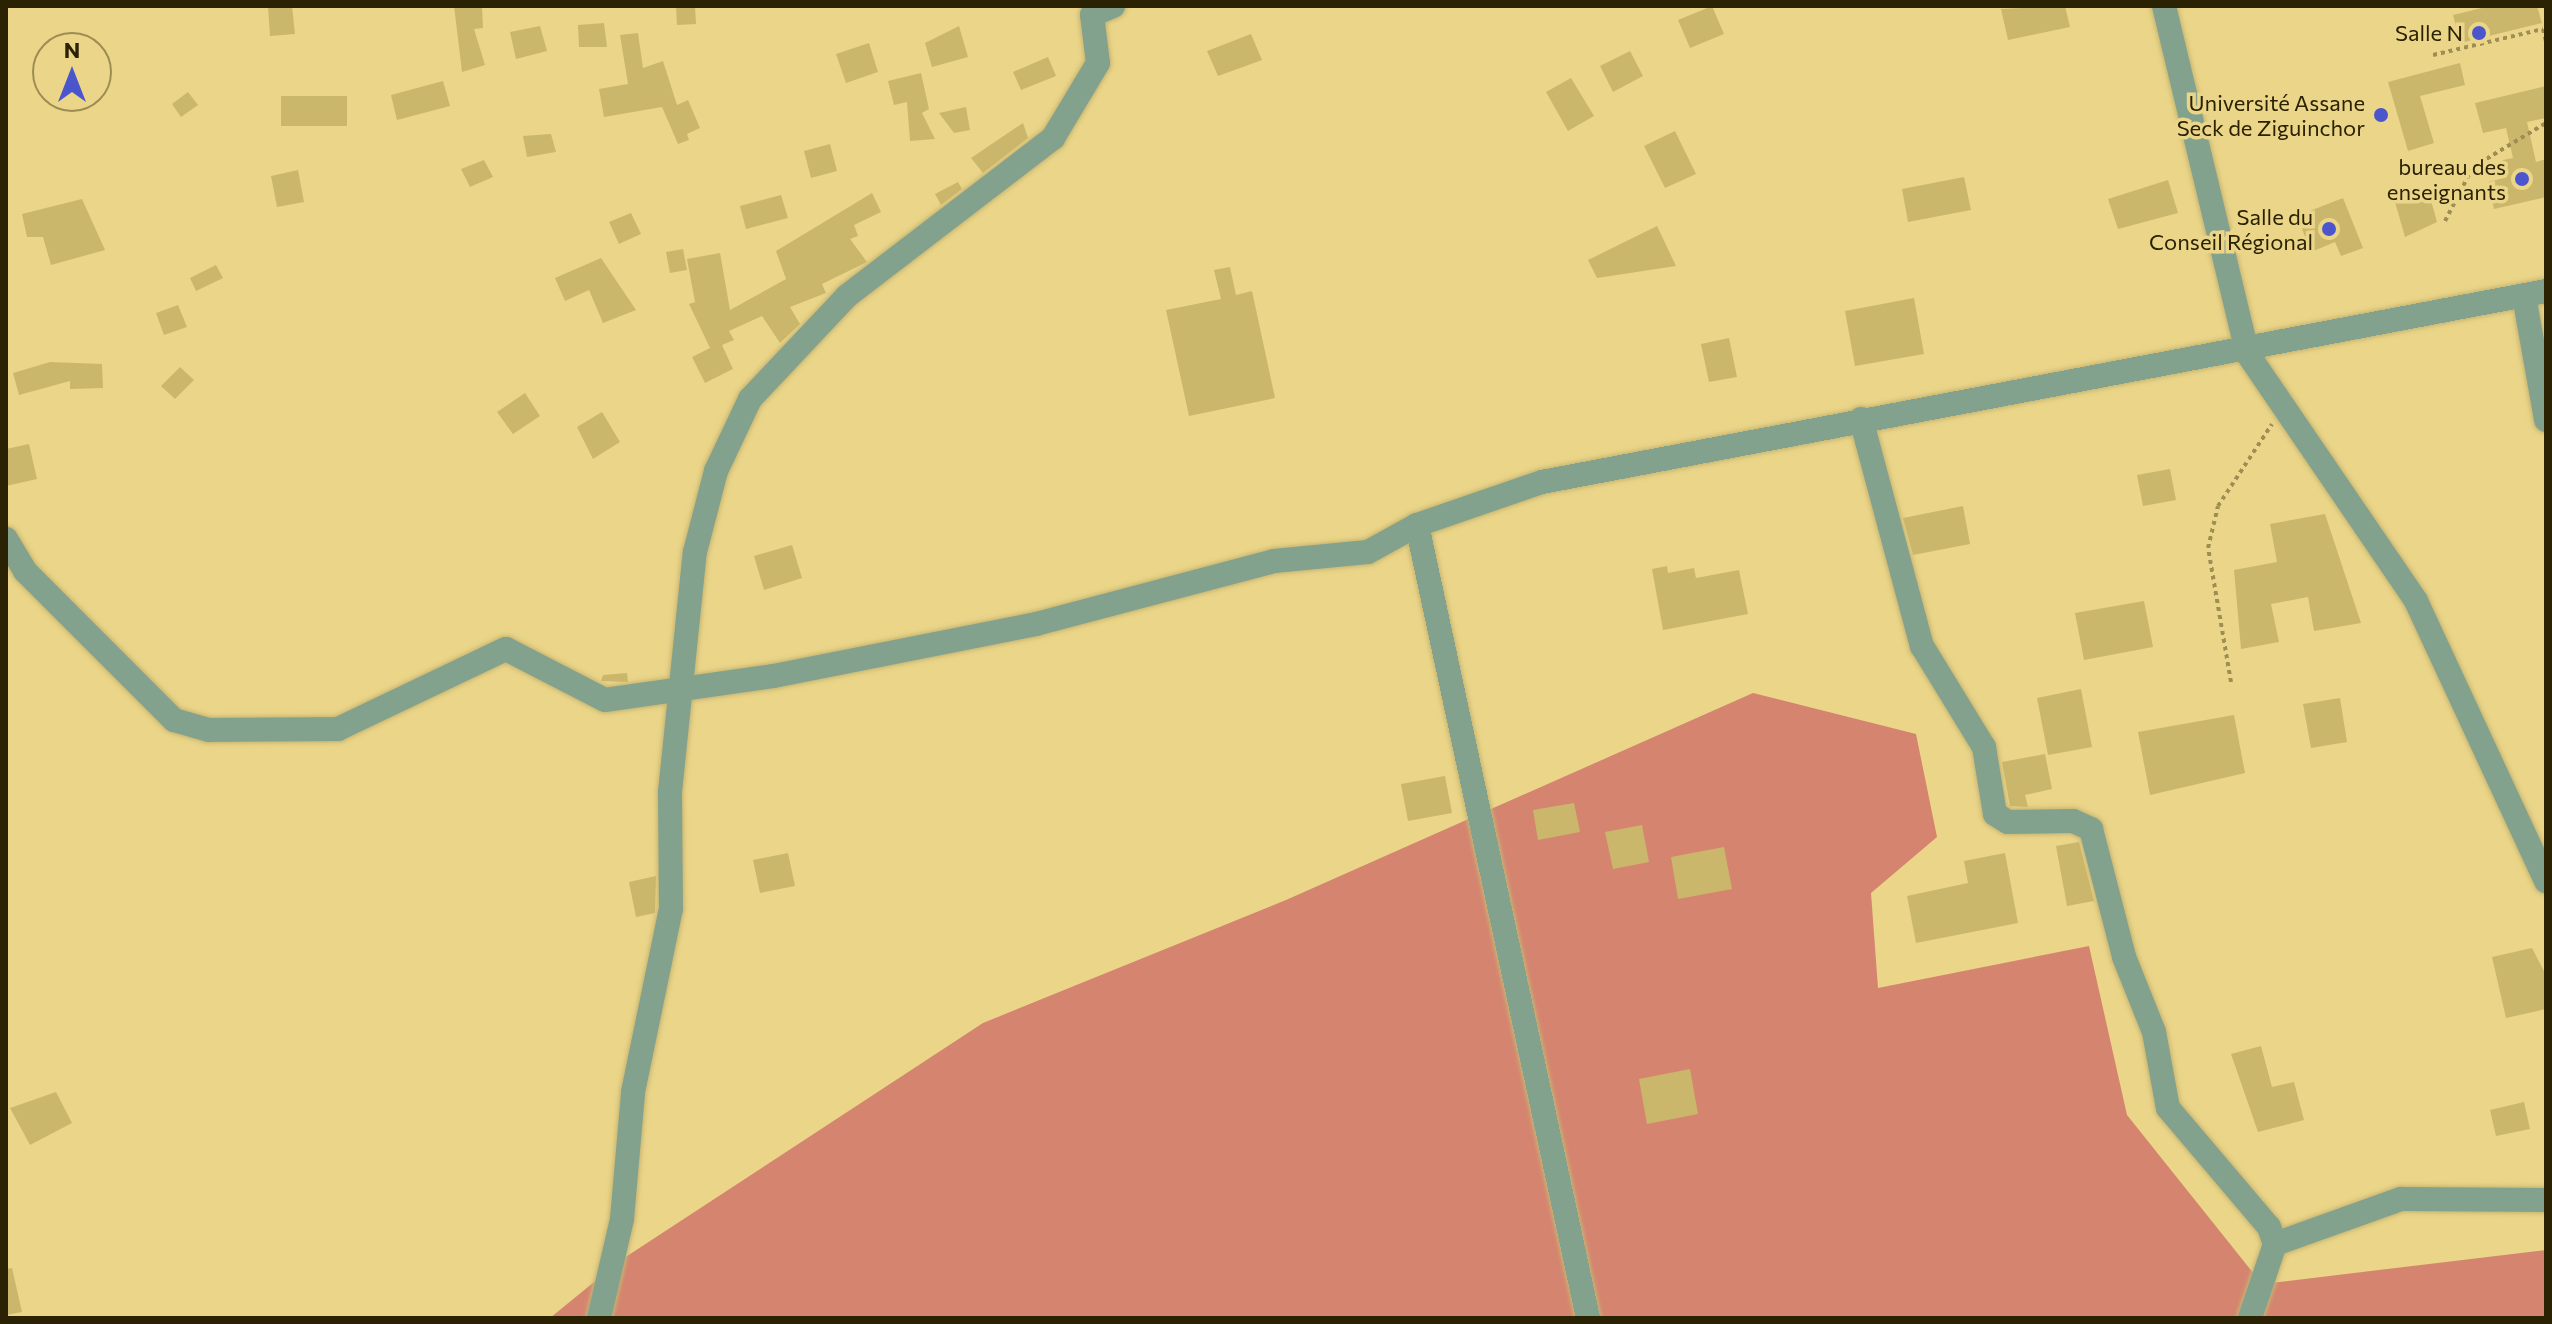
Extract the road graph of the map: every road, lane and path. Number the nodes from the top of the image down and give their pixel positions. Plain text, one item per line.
1 (2164, 6) edge
2 (1098, 9) edge
3 (2545, 29) edge
4 (2546, 41) edge
5 (2433, 55) dead end
6 (2546, 123) edge
7 (2445, 221) dead end
8 (2535, 294) edge
9 (2247, 353) junction
10 (2284, 405) junction
11 (1861, 419) junction
12 (2546, 420) edge
13 (1417, 525) junction
14 (6, 539) edge
15 (2231, 682) dead end
16 (683, 692) junction
17 (2539, 841) edge
18 (2546, 881) edge
19 (2546, 1200) edge
20 (2275, 1244) junction
21 (599, 1318) edge
22 (1588, 1318) edge
23 (2250, 1318) edge

1 - 9 street
2 - 16 street
3 - 4 path
3 - 5 path
6 - 7 path
8 - 9 street
8 - 12 street
9 - 10 street
9 - 11 street
10 - 15 path
10 - 17 street
11 - 13 street
11 - 20 street
13 - 16 street
13 - 22 street
14 - 16 street
16 - 21 street
17 - 18 street
19 - 20 street
20 - 23 street

